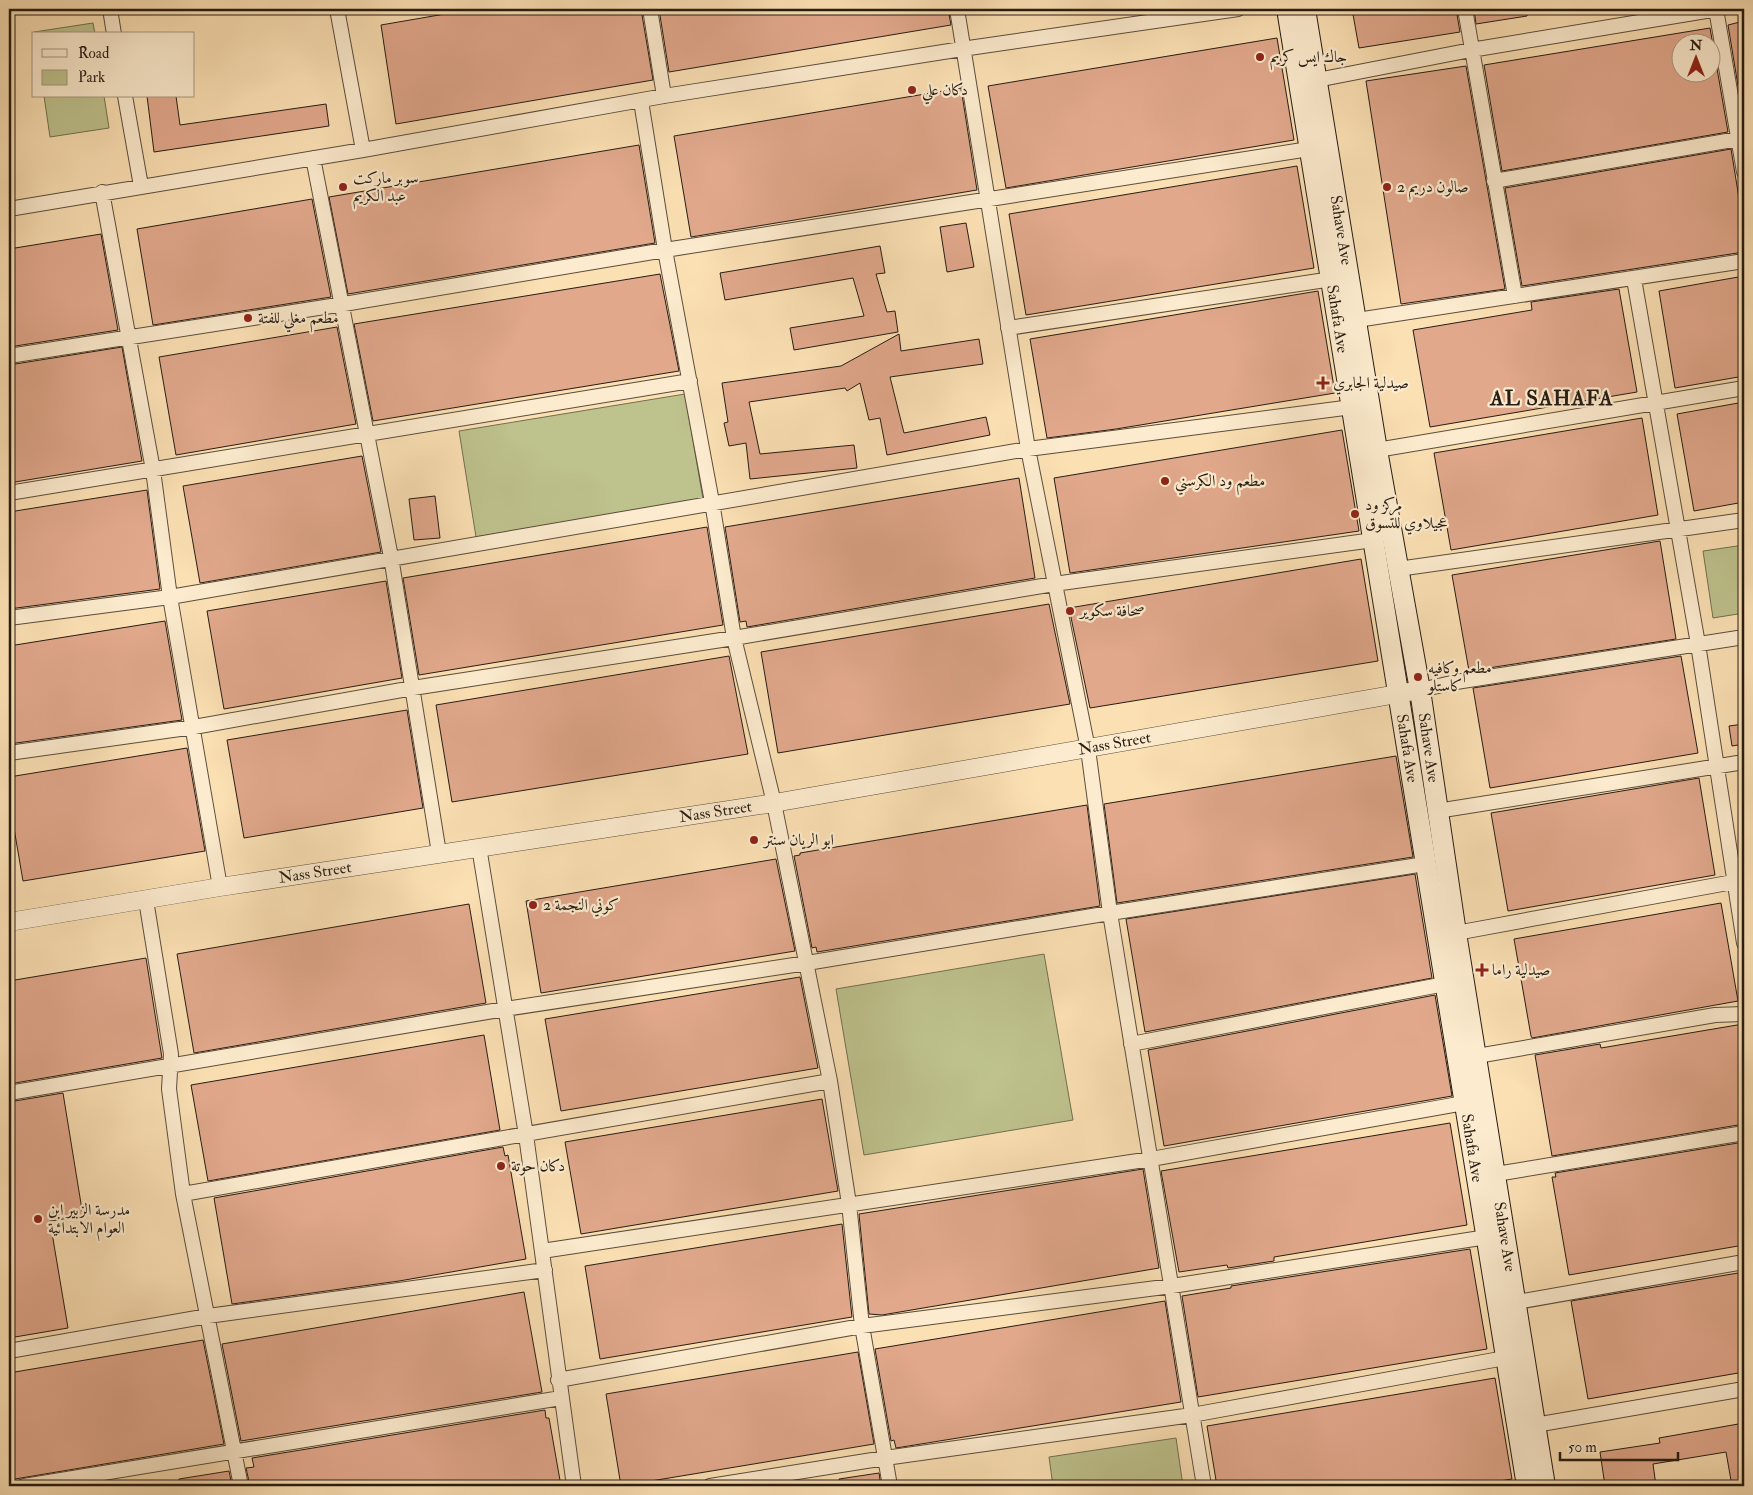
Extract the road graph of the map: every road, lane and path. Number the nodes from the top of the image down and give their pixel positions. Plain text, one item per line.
1 (110, 9) edge
2 (336, 9) edge
3 (650, 9) edge
4 (956, 9) edge
5 (1238, 9) edge
6 (1287, 9) edge
7 (1305, 9) edge
8 (1465, 9) edge
9 (1717, 9) edge
10 (114, 32) edge
11 (962, 49) junction
12 (1471, 50) junction
13 (1317, 80) junction
14 (664, 96) junction
15 (125, 98) edge
16 (641, 101) junction
17 (1741, 138) edge
18 (1309, 149) junction
19 (363, 150) junction
20 (313, 158) junction
21 (1744, 172) edge
22 (1494, 181) junction
23 (141, 186) junction
24 (102, 192) junction
25 (988, 200) junction
26 (9, 209) edge
27 (665, 250) junction
28 (1744, 261) edge
29 (1332, 279) junction
30 (1634, 279) junction
31 (1516, 296) junction
32 (344, 304) junction
33 (1357, 320) junction
34 (1008, 328) junction
35 (130, 338) junction
36 (9, 356) edge
37 (690, 380) junction
38 (1744, 388) edge
39 (1657, 402) junction
40 (1352, 407) junction
41 (368, 434) junction
42 (1028, 449) junction
43 (1377, 450) junction
44 (153, 470) junction
45 (9, 492) edge
46 (712, 502) junction
47 (1744, 520) edge
48 (1678, 528) junction
49 (1372, 540) junction
50 (391, 558) junction
51 (1398, 569) junction
52 (1054, 584) junction
53 (170, 597) junction
54 (9, 618) edge
55 (1744, 637) edge
56 (734, 638) junction
57 (1698, 644) junction
58 (413, 688) junction
59 (1420, 690) junction
60 (1398, 695) junction
61 (194, 727) junction
62 (1088, 749) junction
63 (9, 753) edge
64 (1744, 762) edge
65 (1718, 767) junction
66 (774, 803) junction
67 (1437, 811) junction
68 (479, 847) junction
69 (440, 853) junction
70 (1425, 864) junction
71 (1739, 881) edge
72 (220, 887) junction
73 (146, 900) junction
74 (1110, 913) junction
75 (9, 922) edge
76 (1456, 933) junction
77 (1744, 943) edge
78 (807, 963) junction
79 (1445, 984) junction
80 (505, 1009) junction
81 (1744, 1014) edge
82 (1131, 1044) junction
83 (1476, 1056) junction
84 (170, 1065) junction
85 (830, 1081) junction
86 (9, 1093) edge
87 (1464, 1103) junction
88 (1744, 1133) edge
89 (526, 1135) junction
90 (1151, 1159) junction
91 (1496, 1174) junction
92 (184, 1194) junction
93 (849, 1204) junction
94 (1487, 1237) junction
95 (542, 1251) junction
96 (1744, 1262) edge
97 (545, 1270) junction
98 (1172, 1286) junction
99 (1517, 1302) junction
100 (208, 1316) junction
101 (862, 1326) junction
102 (9, 1351) edge
103 (1505, 1358) junction
104 (558, 1380) junction
105 (1744, 1389) edge
106 (561, 1398) junction
107 (1192, 1415) junction
108 (1535, 1425) junction
109 (235, 1453) junction
110 (885, 1458) junction
111 (24, 1486) edge
112 (240, 1486) edge
113 (574, 1486) edge
114 (710, 1486) edge
115 (890, 1486) edge
116 (1204, 1486) edge
117 (1527, 1486) edge
118 (1545, 1486) edge

1 - 10 street
2 - 19 street
3 - 14 street
4 - 11 street
5 - 11 street
6 - 18 main road, Sahafa Ave
7 - 13 main road, Sahave Ave
8 - 12 street
9 - 12 street
9 - 17 street
11 - 14 street
11 - 25 street
12 - 13 street
12 - 22 street
13 - 33 main road, Sahave Ave
14 - 16 street
15 - 23 street
16 - 19 street
16 - 27 street
17 - 21 street
17 - 22 street
18 - 25 street
18 - 29 main road, Sahafa Ave
19 - 20 street
20 - 23 street
20 - 32 street
22 - 31 street
23 - 24 street
24 - 26 street
24 - 35 street
25 - 27 street
25 - 34 street
27 - 32 street
27 - 37 street
28 - 30 street
29 - 34 street
29 - 40 main road, Sahafa Ave
30 - 31 street
30 - 39 street
31 - 33 street
32 - 35 street
32 - 41 street
33 - 43 main road, Sahave Ave
34 - 42 street
35 - 36 street
35 - 44 street
37 - 41 street
37 - 46 street
38 - 39 street
39 - 43 street
39 - 48 street
40 - 42 street
40 - 49 main road, Sahafa Ave
41 - 44 street
41 - 50 street
42 - 46 street
42 - 52 street
43 - 51 main road, Sahave Ave
44 - 45 street
44 - 53 street
46 - 50 street
46 - 56 street
47 - 48 street
48 - 51 street
48 - 57 street
49 - 52 street
49 - 60 main road, Sahafa Ave
50 - 53 street
50 - 58 street
51 - 59 main road, Sahave Ave
52 - 56 street
52 - 62 street
53 - 54 street
53 - 61 street
55 - 57 street
56 - 58 street
56 - 66 street
57 - 59 street
57 - 65 street
58 - 61 street
58 - 69 street
59 - 60 street, Nass Street
59 - 67 main road, Sahave Ave
60 - 62 street, Nass Street
60 - 70 main road, Sahafa Ave
61 - 63 street
61 - 72 street
62 - 66 street, Nass Street
62 - 74 street
64 - 65 street
65 - 67 street
65 - 71 street
66 - 68 street, Nass Street
66 - 78 street
67 - 76 main road, Sahave Ave
68 - 69 street, Nass Street
68 - 80 street
69 - 72 street, Nass Street
70 - 74 street
70 - 79 main road, Sahafa Ave
71 - 76 street
71 - 77 street
72 - 73 street, Nass Street
73 - 75 street, Nass Street
73 - 84 street
74 - 78 street
74 - 82 street
76 - 83 main road, Sahave Ave
78 - 80 street
78 - 85 street
79 - 82 street
79 - 87 main road, Sahafa Ave
80 - 84 street
80 - 89 street
81 - 83 street
82 - 90 street
83 - 91 main road, Sahave Ave
84 - 86 street
84 - 92 street
85 - 89 street
85 - 93 street
87 - 90 street
87 - 94 main road, Sahafa Ave
88 - 91 street
89 - 92 street
89 - 95 street
90 - 93 street
90 - 98 street
91 - 99 main road, Sahave Ave
92 - 100 street
93 - 95 street
93 - 101 street
94 - 98 street
94 - 103 main road, Sahafa Ave
95 - 97 street
96 - 99 street
97 - 100 street
97 - 104 street
98 - 101 street
98 - 107 street
99 - 108 main road, Sahave Ave
100 - 102 street
100 - 109 street
101 - 104 street
101 - 110 street
103 - 107 street
103 - 117 main road, Sahafa Ave
104 - 106 street
105 - 108 street
106 - 109 street
106 - 113 street
107 - 110 street
107 - 116 street
108 - 118 main road, Sahave Ave
109 - 111 street
109 - 112 street
110 - 114 street
110 - 115 street

